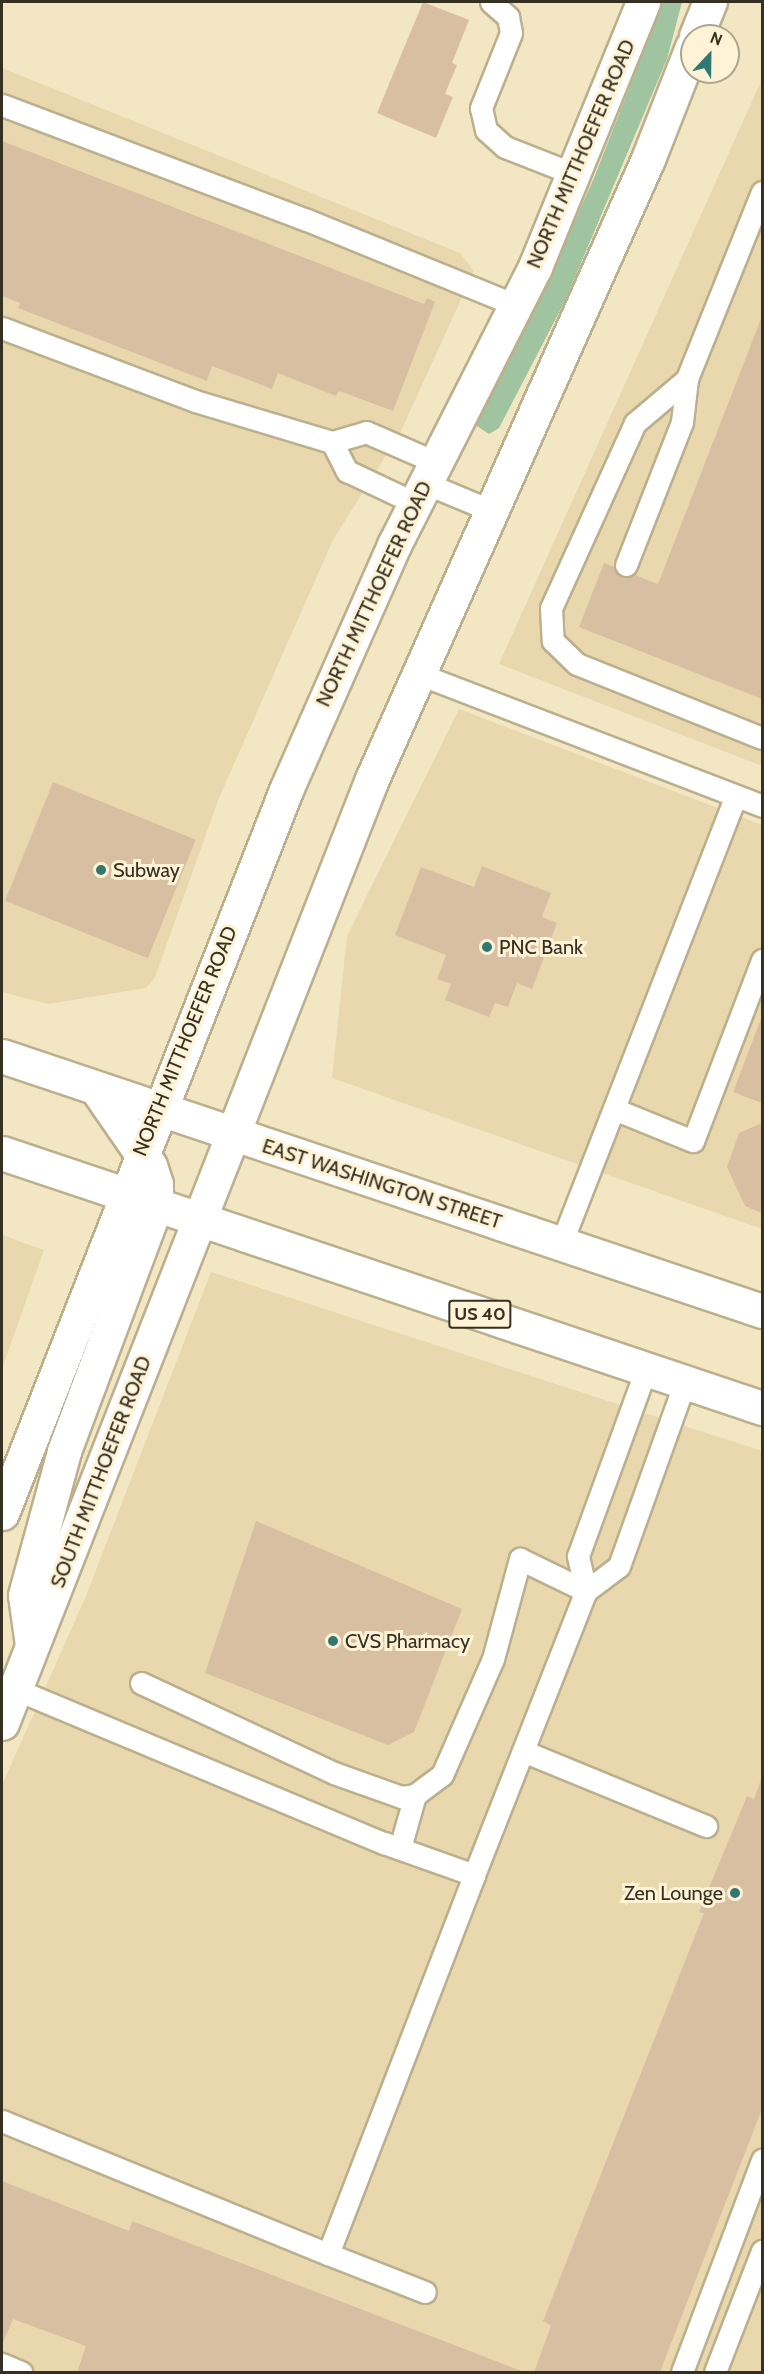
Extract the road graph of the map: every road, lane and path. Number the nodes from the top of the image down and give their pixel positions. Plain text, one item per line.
1 (491, 2) edge
2 (643, 2) edge
3 (710, 2) edge
4 (701, 24) edge
5 (680, 78) edge
6 (2, 105) edge
7 (574, 174) junction
8 (762, 192) edge
9 (515, 305) junction
10 (2, 328) edge
11 (687, 379) junction
12 (332, 442) junction
13 (425, 483) junction
14 (492, 511) junction
15 (626, 565) dead end
16 (419, 674) junction
17 (762, 738) edge
18 (736, 796) junction
19 (762, 806) edge
20 (762, 960) edge
21 (2, 1056) edge
22 (96, 1088) junction
23 (159, 1109) junction
24 (614, 1109) junction
25 (230, 1133) junction
26 (142, 1151) junction
27 (2, 1153) edge
28 (124, 1195) junction
29 (156, 1205) junction
30 (198, 1220) junction
31 (561, 1244) junction
32 (762, 1311) edge
33 (646, 1369) junction
34 (685, 1382) junction
35 (762, 1408) edge
36 (2, 1513) edge
37 (586, 1591) junction
38 (32, 1647) junction
39 (141, 1683) dead end
40 (15, 1689) junction
41 (2, 1723) edge
42 (523, 1751) junction
43 (415, 1795) junction
44 (706, 1826) dead end
45 (400, 1848) junction
46 (474, 1875) junction
47 (2, 2121) edge
48 (762, 2160) edge
49 (762, 2251) edge
50 (328, 2254) junction
51 (425, 2292) dead end
52 (2, 2364) edge
53 (21, 2373) edge
54 (682, 2373) edge
55 (715, 2373) edge

1 - 7 lane
2 - 7 main road, NORTH MITTHOEFER ROAD
3 - 4 main road
5 - 14 main road
6 - 9 lane
7 - 9 main road, NORTH MITTHOEFER ROAD
8 - 11 lane
9 - 13 main road, NORTH MITTHOEFER ROAD
10 - 12 lane
11 - 15 lane
11 - 17 lane
12 - 13 lane
12 - 13 lane
13 - 14 lane
13 - 23 main road, NORTH MITTHOEFER ROAD
14 - 16 main road
16 - 18 lane
16 - 25 main road
18 - 19 lane
18 - 24 lane
20 - 24 lane
21 - 22 main road, EAST WASHINGTON STREET
22 - 23 main road, EAST WASHINGTON STREET
22 - 26 main road
23 - 25 main road, EAST WASHINGTON STREET
23 - 26 main road, NORTH MITTHOEFER ROAD
24 - 31 lane
25 - 30 main road
25 - 31 main road, EAST WASHINGTON STREET
26 - 28 main road, NORTH MITTHOEFER ROAD
26 - 29 main road
27 - 28 main road, US 40
28 - 29 main road, US 40
28 - 36 main road
29 - 30 main road, US 40
29 - 38 main road
30 - 33 main road, US 40
30 - 38 main road, SOUTH MITTHOEFER ROAD
31 - 32 main road, EAST WASHINGTON STREET
33 - 34 main road, US 40
33 - 37 lane
34 - 35 main road, US 40
34 - 37 lane
37 - 42 lane
37 - 43 lane
38 - 40 main road, SOUTH MITTHOEFER ROAD
39 - 43 lane
40 - 41 main road, SOUTH MITTHOEFER ROAD
40 - 45 lane
42 - 44 lane
42 - 46 lane
43 - 45 lane
45 - 46 lane
46 - 50 lane
47 - 50 lane
48 - 54 lane
49 - 55 lane
50 - 51 lane
52 - 53 lane

